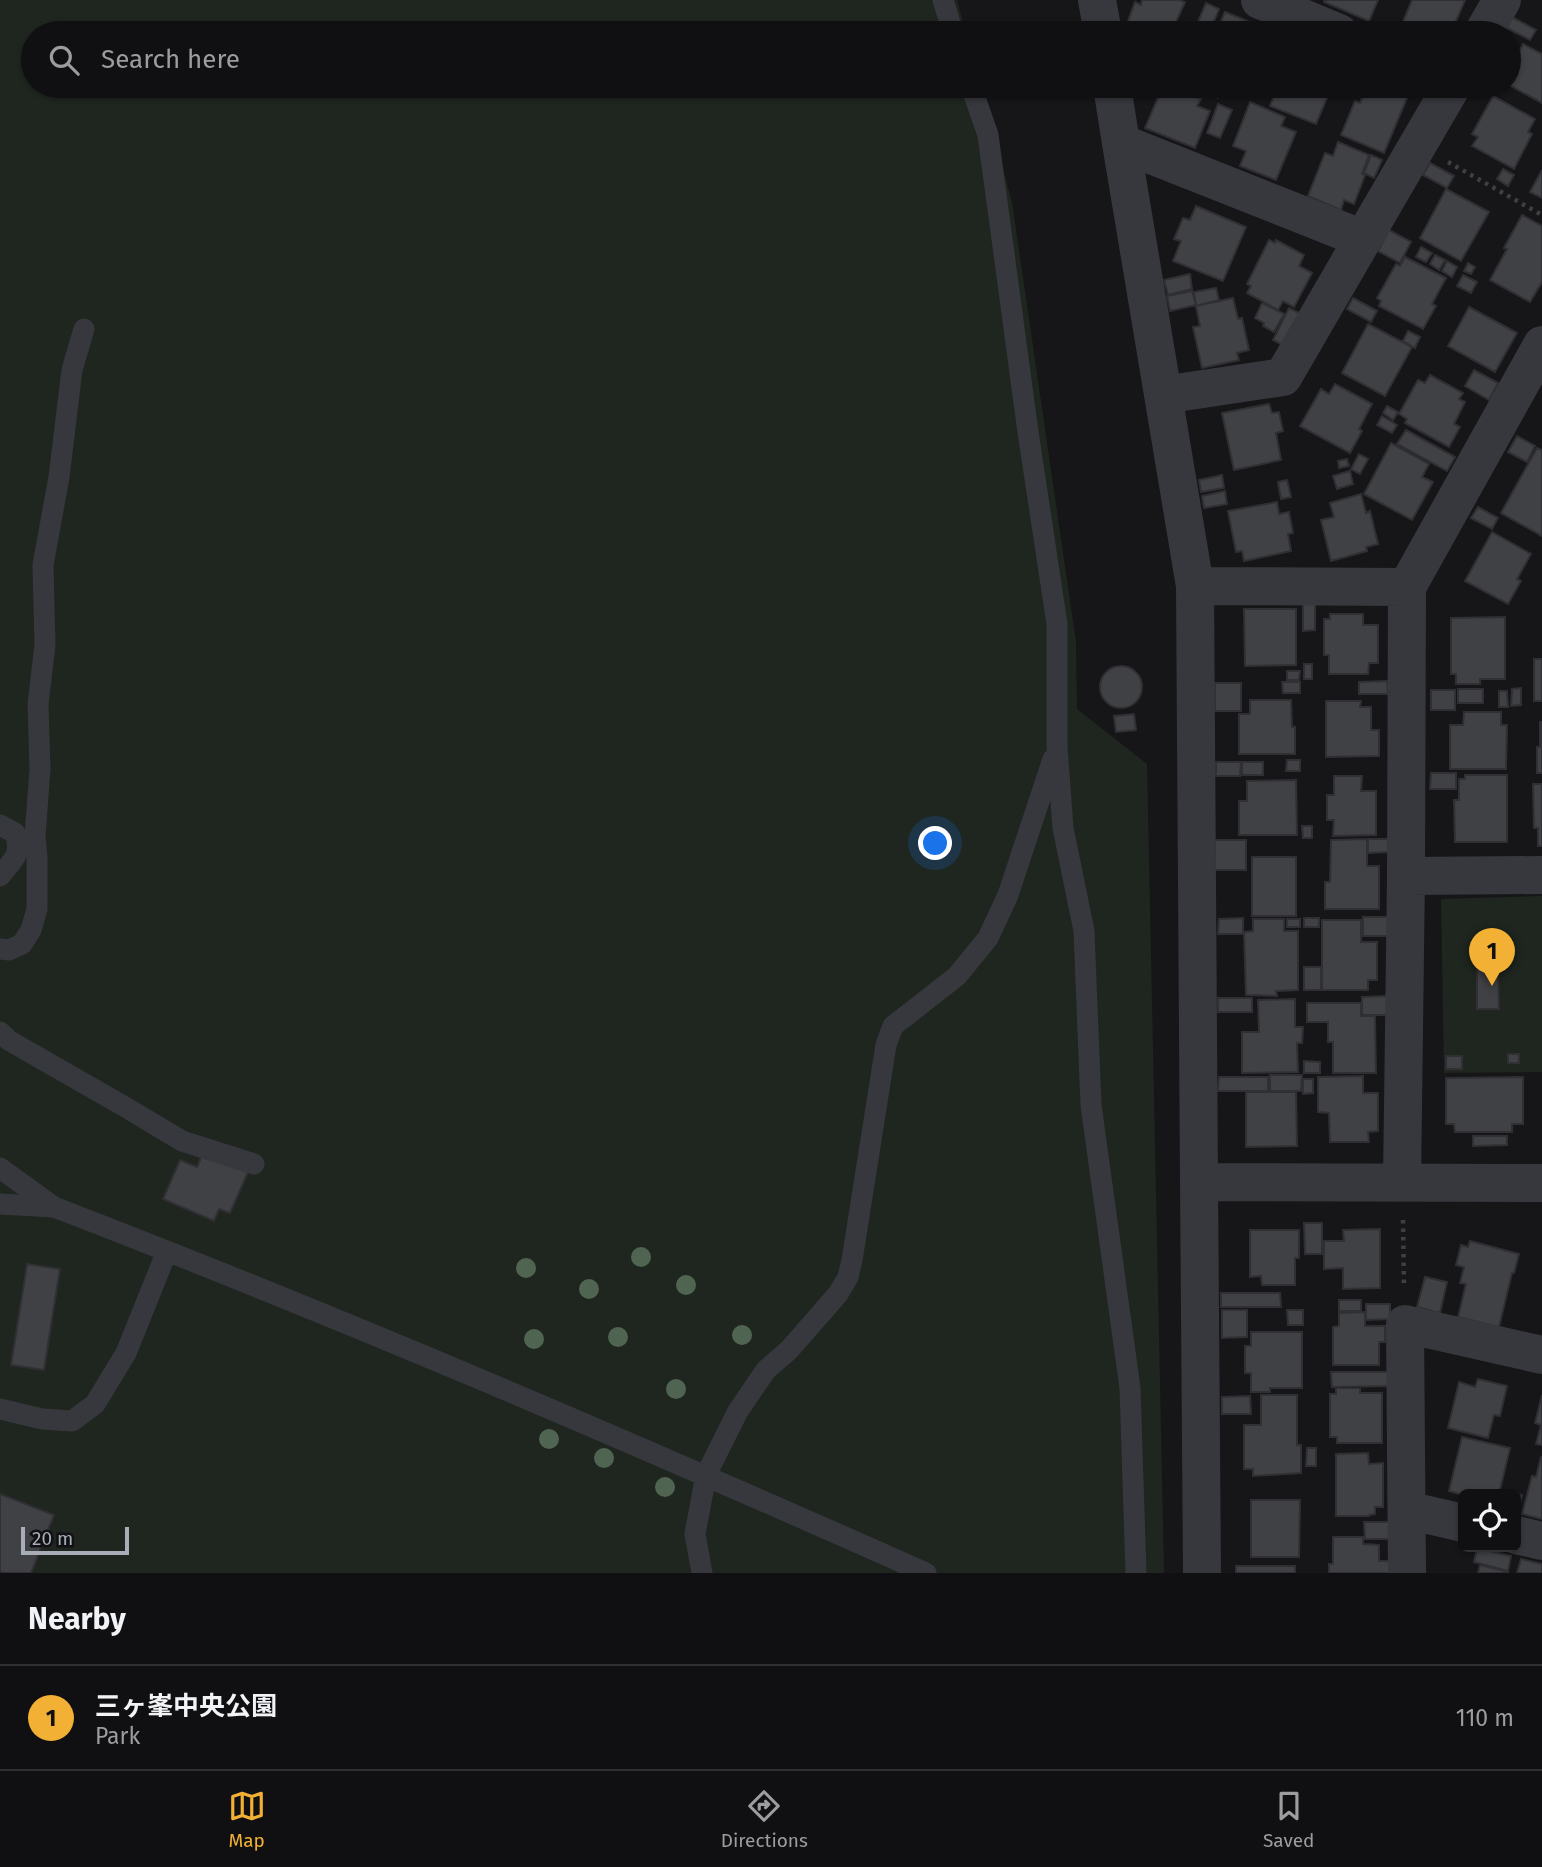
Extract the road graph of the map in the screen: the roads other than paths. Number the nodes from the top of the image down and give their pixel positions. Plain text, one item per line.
1 (943, 0) edge
2 (1097, 0) edge
3 (1260, 0) edge
4 (1502, 0) edge
5 (949, 21) edge
6 (1101, 21) edge
7 (1310, 21) edge
8 (1490, 21) edge
9 (975, 98) edge
10 (1114, 98) edge
11 (1445, 98) edge
12 (1122, 144) junction
13 (1363, 239) junction
14 (84, 329) dead end
15 (1542, 345) edge
16 (1163, 395) junction
17 (1195, 586) junction
18 (1407, 587) junction
19 (1057, 747) junction
20 (0, 825) edge
21 (1542, 875) edge
22 (0, 876) edge
23 (1406, 876) junction
24 (0, 949) edge
25 (0, 1032) edge
26 (254, 1164) dead end
27 (0, 1168) edge
28 (1199, 1182) junction
29 (1542, 1183) edge
30 (1402, 1197) junction
31 (0, 1204) edge
32 (54, 1207) junction
33 (167, 1251) junction
34 (1542, 1355) edge
35 (0, 1409) edge
36 (706, 1475) junction
37 (1407, 1510) junction
38 (1458, 1522) edge
39 (1521, 1536) edge
40 (1542, 1541) edge
41 (702, 1573) edge
42 (926, 1573) edge
43 (1136, 1573) edge
44 (1202, 1573) edge
45 (1407, 1573) edge

1 - 5 lane
2 - 6 street
3 - 7 street
4 - 8 street
9 - 19 lane
10 - 12 street
11 - 13 street
12 - 13 street
12 - 16 street
13 - 16 street
14 - 24 lane
15 - 18 street
16 - 17 street
17 - 18 street
17 - 28 street
18 - 23 street
19 - 36 lane
19 - 43 lane
20 - 22 lane
21 - 23 street
23 - 30 street
25 - 26 lane
27 - 32 lane
28 - 30 street
28 - 44 street
29 - 30 street
31 - 32 lane
32 - 33 lane
33 - 35 lane
33 - 36 lane
34 - 37 street
36 - 41 lane
36 - 42 lane
37 - 38 street
37 - 45 street
39 - 40 street

